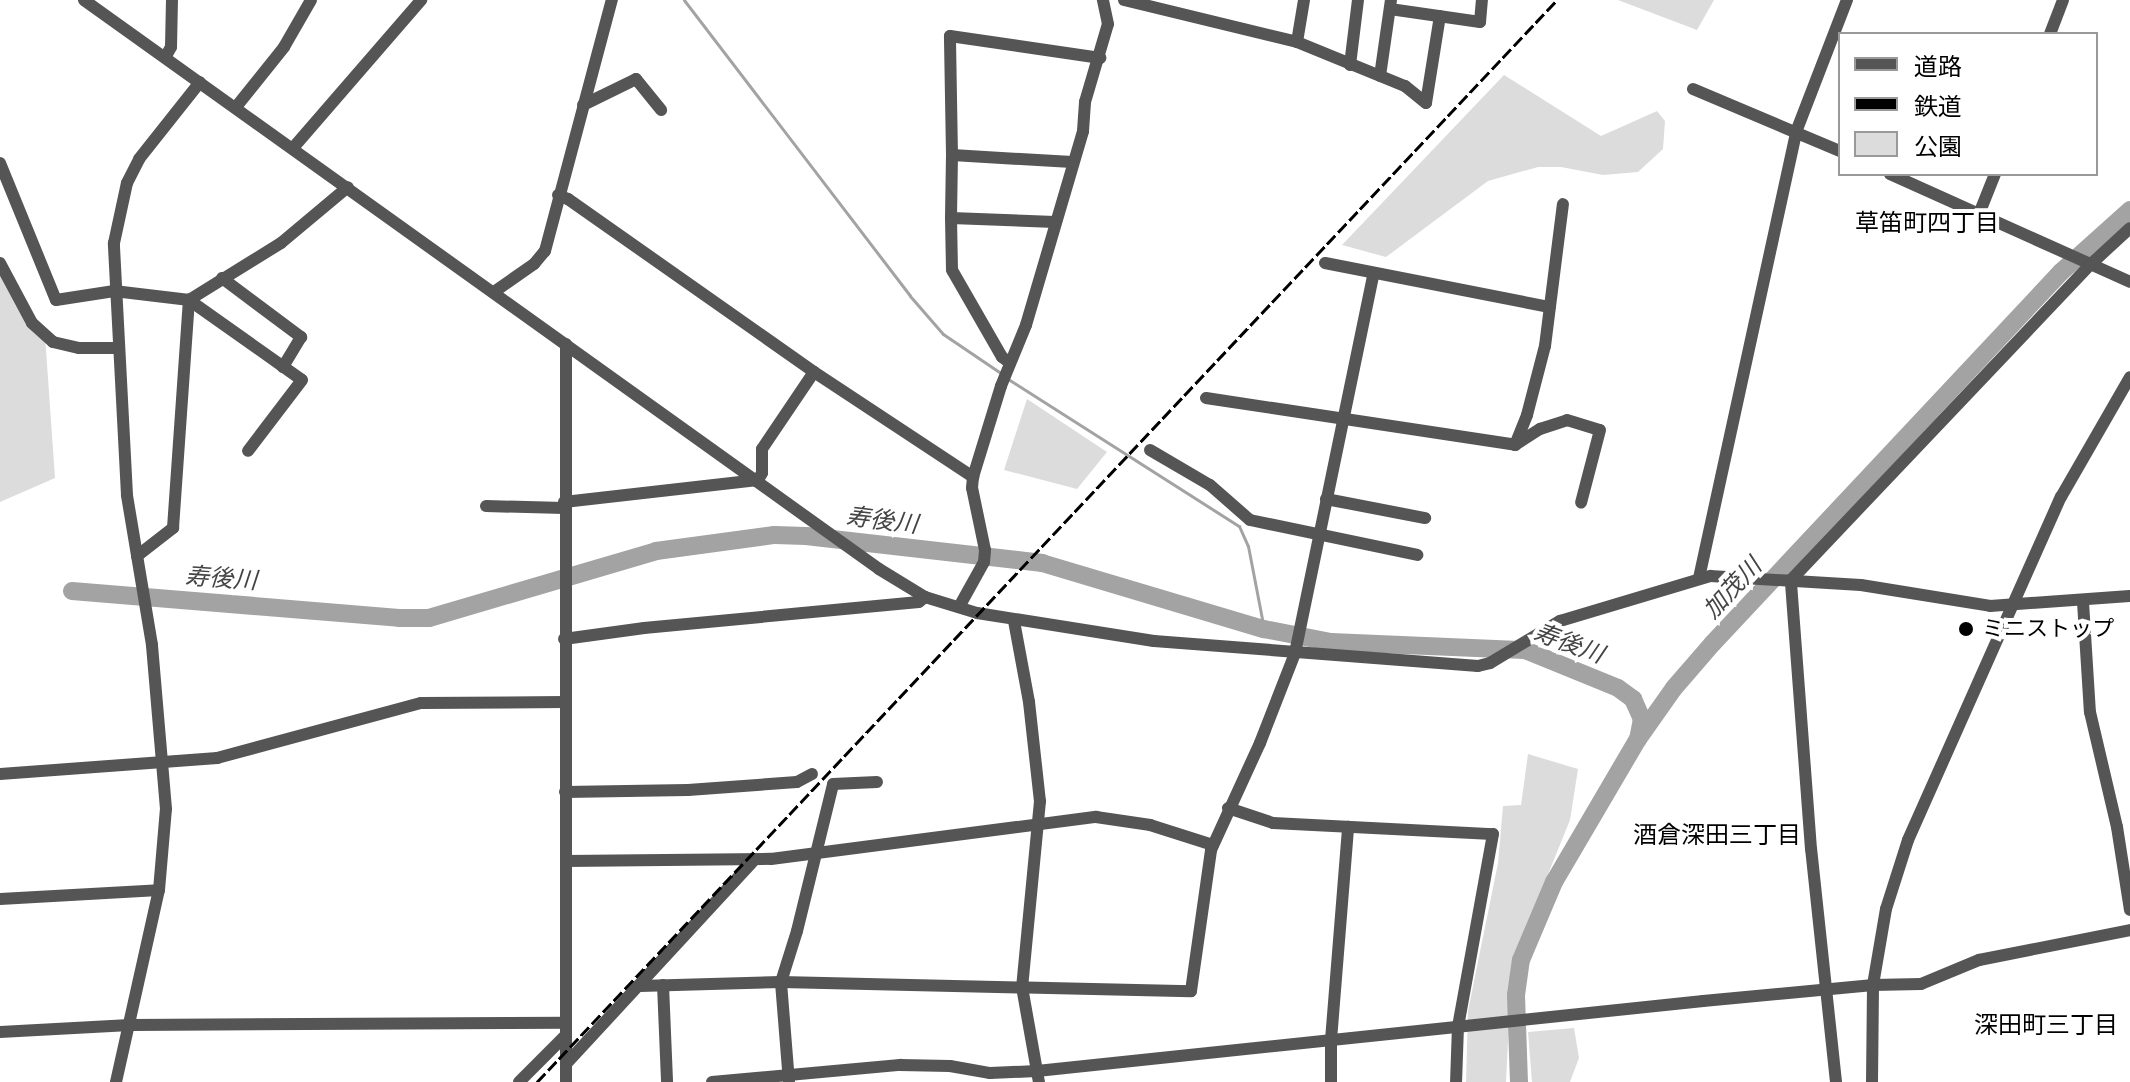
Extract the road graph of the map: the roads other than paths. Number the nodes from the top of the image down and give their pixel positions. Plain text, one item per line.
1 (84, 0) edge
2 (172, 0) edge
3 (311, 0) edge
4 (421, 0) edge
5 (612, 0) edge
6 (1103, 0) edge
7 (1124, 0) edge
8 (1304, 0) edge
9 (1358, 0) edge
10 (1482, 0) edge
11 (1847, 0) edge
12 (2063, 0) edge
13 (1391, 4) edge
14 (1440, 16) junction
15 (2051, 32) edge
16 (1297, 42) junction
17 (166, 56) junction
18 (1100, 58) junction
19 (1350, 65) junction
20 (1380, 76) junction
21 (200, 82) junction
22 (1693, 89) dead end
23 (583, 105) junction
24 (236, 107) junction
25 (661, 110) dead end
26 (1796, 132) junction
27 (293, 148) junction
28 (1838, 150) edge
29 (952, 155) junction
30 (1072, 162) junction
31 (0, 163) edge
32 (1894, 176) edge
33 (1994, 176) edge
34 (348, 187) junction
35 (558, 195) junction
36 (1563, 204) dead end
37 (1979, 214) junction
38 (951, 218) junction
39 (1055, 222) junction
40 (2130, 228) edge
41 (0, 263) edge
42 (1325, 263) dead end
43 (2086, 263) junction
44 (1374, 273) junction
45 (222, 278) junction
46 (2130, 282) edge
47 (114, 291) junction
48 (494, 292) junction
49 (189, 300) junction
50 (1550, 307) junction
51 (566, 344) junction
52 (117, 348) junction
53 (1009, 366) junction
54 (283, 367) junction
55 (814, 372) junction
56 (2130, 377) edge
57 (1206, 398) dead end
58 (1343, 418) junction
59 (1515, 445) junction
60 (1150, 450) dead end
61 (248, 451) dead end
62 (973, 477) junction
63 (758, 480) junction
64 (1326, 499) junction
65 (1581, 503) dead end
66 (564, 505) junction
67 (486, 506) dead end
68 (1425, 518) dead end
69 (1319, 536) junction
70 (1417, 555) dead end
71 (137, 556) junction
72 (1699, 578) junction
73 (1787, 580) junction
74 (2130, 596) edge
75 (925, 597) junction
76 (2083, 602) junction
77 (2013, 605) junction
78 (959, 607) junction
79 (1014, 621) junction
80 (564, 639) junction
81 (1296, 649) junction
82 (564, 702) junction
83 (164, 761) junction
84 (0, 774) edge
85 (812, 774) dead end
86 (877, 782) dead end
87 (565, 792) junction
88 (1228, 808) junction
89 (1040, 823) junction
90 (2124, 825) edge
91 (1348, 827) junction
92 (1213, 845) junction
93 (818, 854) junction
94 (754, 860) junction
95 (566, 861) junction
96 (159, 890) junction
97 (0, 899) edge
98 (2130, 910) edge
99 (2130, 930) edge
100 (781, 982) junction
101 (663, 985) junction
102 (1873, 985) junction
103 (640, 986) junction
104 (1022, 987) junction
105 (1825, 989) junction
106 (130, 1025) junction
107 (1458, 1026) junction
108 (566, 1029) junction
109 (0, 1032) edge
110 (1331, 1040) junction
111 (566, 1064) junction
112 (1038, 1076) edge
113 (789, 1079) edge
114 (116, 1082) edge
115 (519, 1082) edge
116 (566, 1082) edge
117 (667, 1082) edge
118 (712, 1082) edge
119 (1331, 1082) edge
120 (1456, 1082) edge
121 (1836, 1082) edge
122 (1872, 1082) edge

1 - 17 street
2 - 17 street
3 - 24 street
4 - 27 street
5 - 23 street
6 - 18 street
7 - 16 street
8 - 16 street
9 - 19 street
10 - 14 street
11 - 26 street
12 - 15 street
13 - 14 street
13 - 20 street
14 - 20 street
16 - 19 street
17 - 21 street
18 - 29 street
18 - 30 street
19 - 20 street
21 - 24 street
21 - 47 street
22 - 26 street
23 - 25 street
23 - 35 street
24 - 27 street
26 - 28 street
26 - 72 street
27 - 34 street
29 - 30 street
29 - 38 street
30 - 39 street
31 - 47 street
32 - 37 street
33 - 37 street
34 - 45 street
34 - 48 street
35 - 48 street
35 - 55 street
36 - 50 street
37 - 43 street
38 - 39 street
38 - 53 street
39 - 53 street
40 - 43 street
41 - 52 street
42 - 44 street
43 - 46 street
43 - 73 street
44 - 50 street
44 - 58 street
45 - 49 street
45 - 54 street
47 - 49 street
47 - 52 street
48 - 51 street
49 - 54 street
49 - 71 street
50 - 59 street
51 - 63 street
51 - 66 street
52 - 71 street
53 - 62 street
54 - 61 street
55 - 62 street
55 - 63 street
56 - 77 street
57 - 58 street
58 - 59 street
58 - 64 street
59 - 65 street
60 - 69 street
62 - 78 street
63 - 66 street
63 - 75 street
64 - 68 street
64 - 69 street
66 - 67 street
66 - 80 street
69 - 70 street
69 - 81 street
71 - 83 street
72 - 73 street
72 - 81 street
73 - 77 street
73 - 105 street
74 - 76 street
75 - 78 street
75 - 80 street
76 - 77 street
76 - 90 street
77 - 102 street
78 - 79 street
79 - 81 street
79 - 89 street
80 - 82 street
81 - 88 street
82 - 83 street
82 - 87 street
83 - 84 street
83 - 96 street
85 - 87 street
86 - 93 street
87 - 95 street
88 - 91 street
88 - 92 street
89 - 92 street
89 - 93 street
89 - 104 street
90 - 98 street
91 - 107 street
91 - 110 street
92 - 104 street
93 - 94 street
93 - 100 street
94 - 95 street
94 - 103 street
95 - 108 street
96 - 97 street
96 - 106 street
99 - 102 street
100 - 101 street
100 - 104 street
100 - 113 street
101 - 103 street
101 - 117 street
102 - 105 street
102 - 122 street
103 - 111 street
104 - 112 street
105 - 107 street
105 - 121 street
106 - 108 street
106 - 109 street
106 - 114 street
107 - 110 street
107 - 120 street
108 - 111 street
108 - 115 street
110 - 112 street
110 - 119 street
111 - 116 street
112 - 113 street
113 - 118 street

